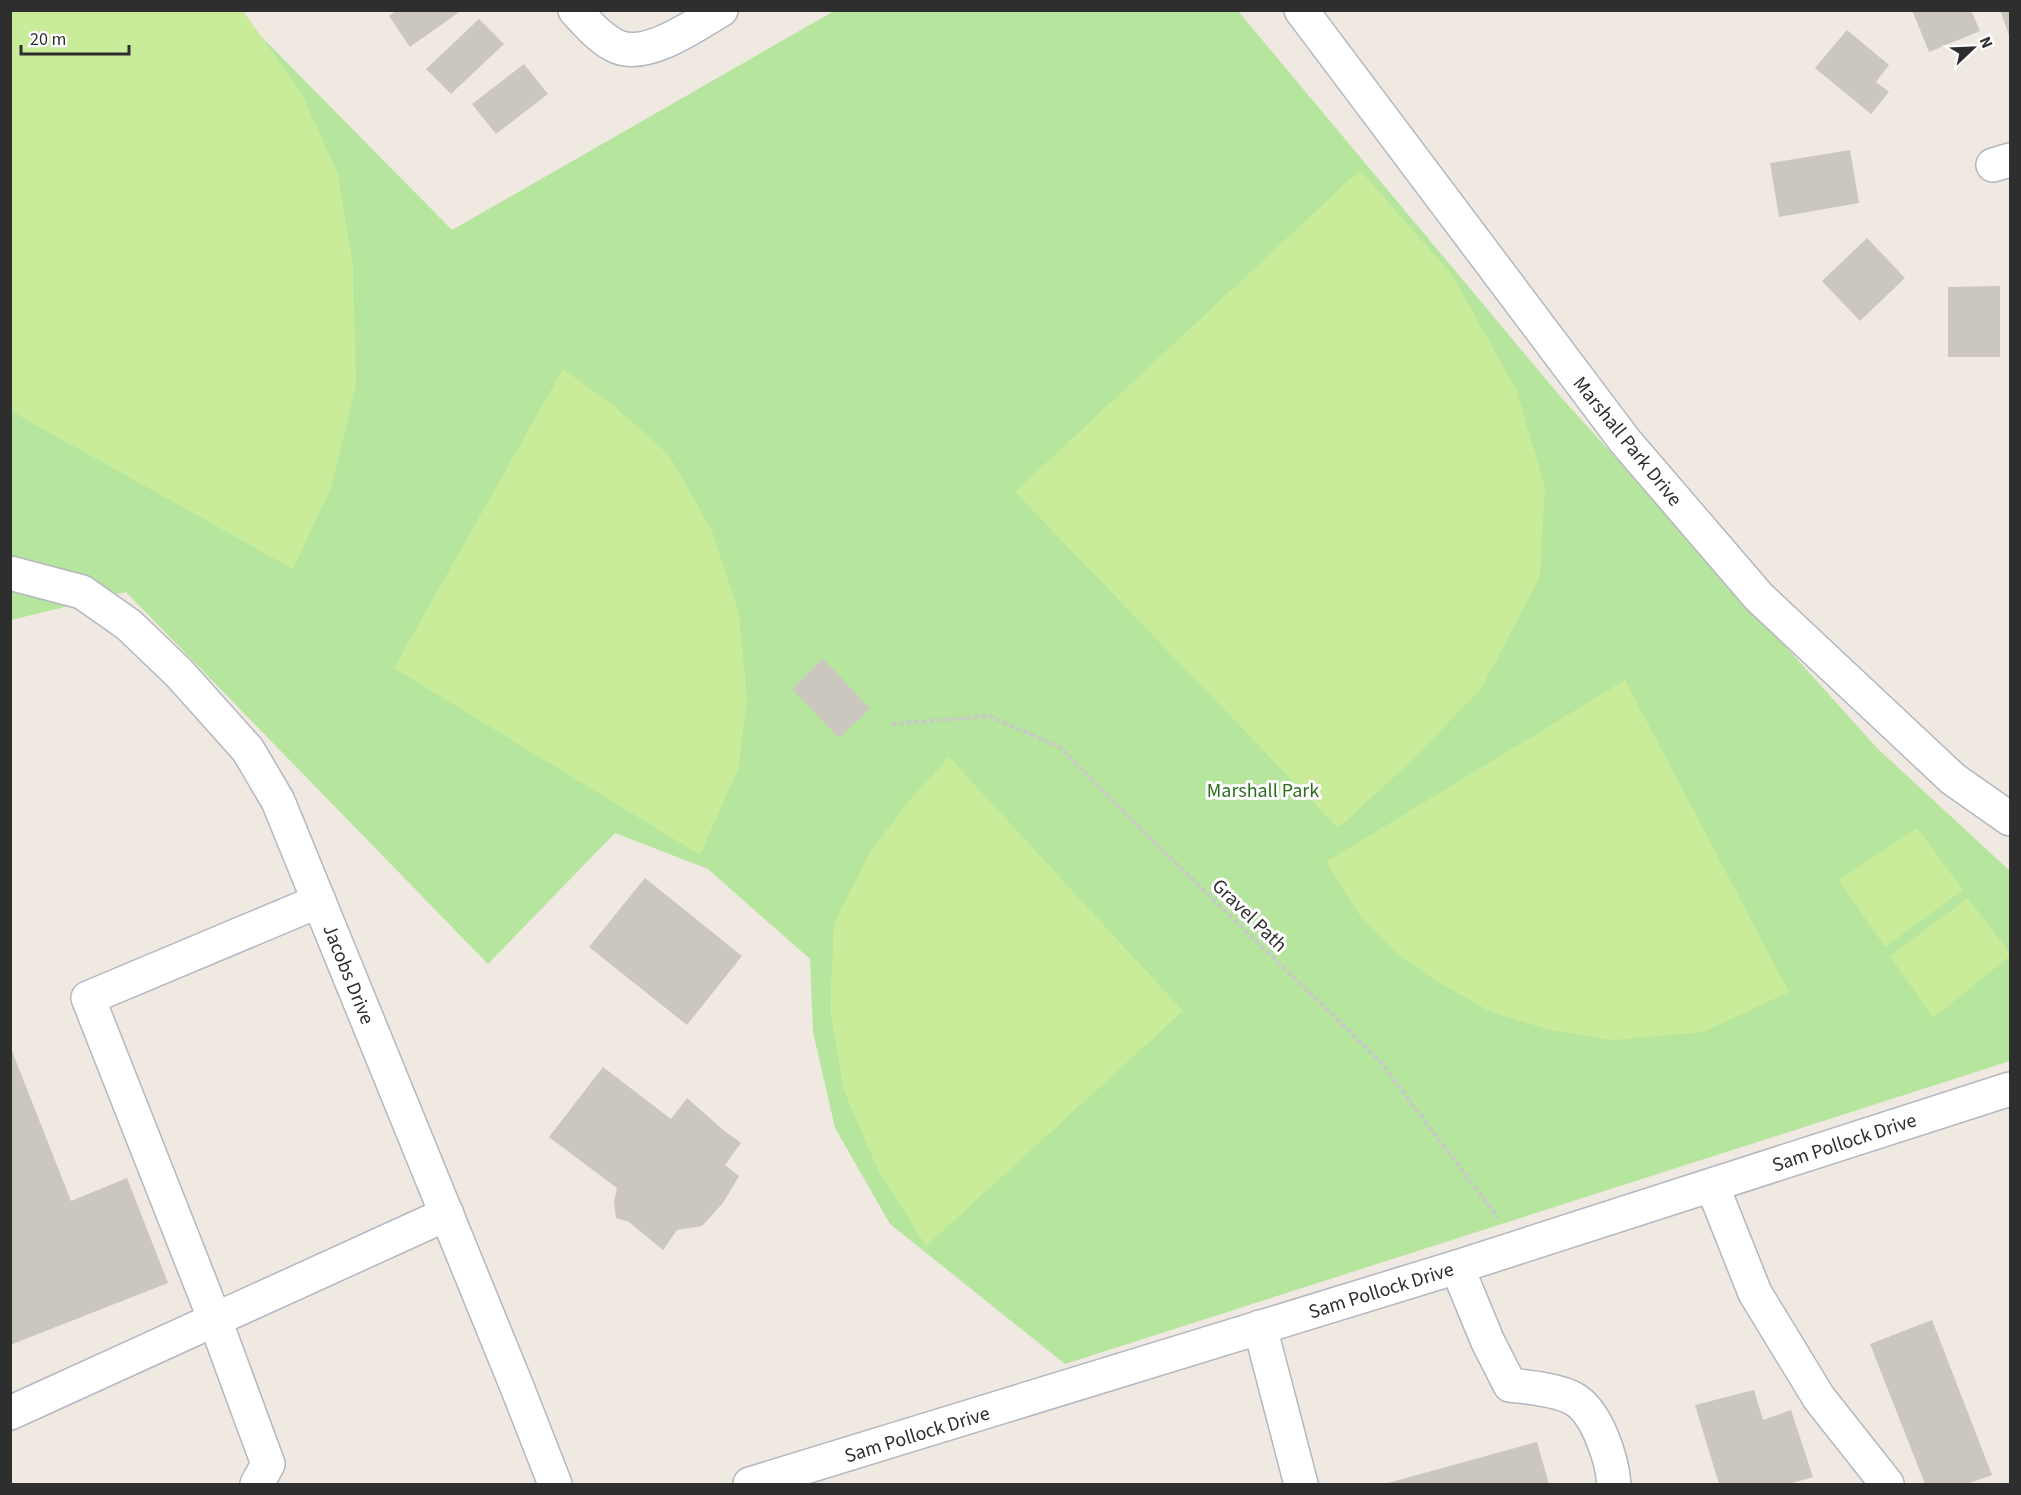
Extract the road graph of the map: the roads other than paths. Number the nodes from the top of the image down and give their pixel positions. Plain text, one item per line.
1 (575, 10) edge
2 (721, 10) edge
3 (1301, 10) edge
4 (10, 573) edge
5 (2010, 819) edge
6 (319, 901) junction
7 (2010, 1089) edge
8 (1712, 1185) junction
9 (447, 1214) junction
10 (1457, 1267) junction
11 (215, 1320) junction
12 (1260, 1327) junction
13 (10, 1413) edge
14 (257, 1485) edge
15 (555, 1485) edge
16 (750, 1485) edge
17 (1301, 1485) edge
18 (1614, 1485) edge
19 (1887, 1485) edge

1 - 2 street
3 - 5 street, Marshall Park Drive
4 - 6 street, Jacobs Drive
6 - 9 street, Jacobs Drive
6 - 11 street
7 - 8 street, Sam Pollock Drive
8 - 10 street, Sam Pollock Drive
8 - 19 street
9 - 11 street
9 - 15 street, Jacobs Drive
10 - 12 street, Sam Pollock Drive
10 - 18 street
11 - 13 street
11 - 14 street
12 - 16 street, Sam Pollock Drive
12 - 17 street

